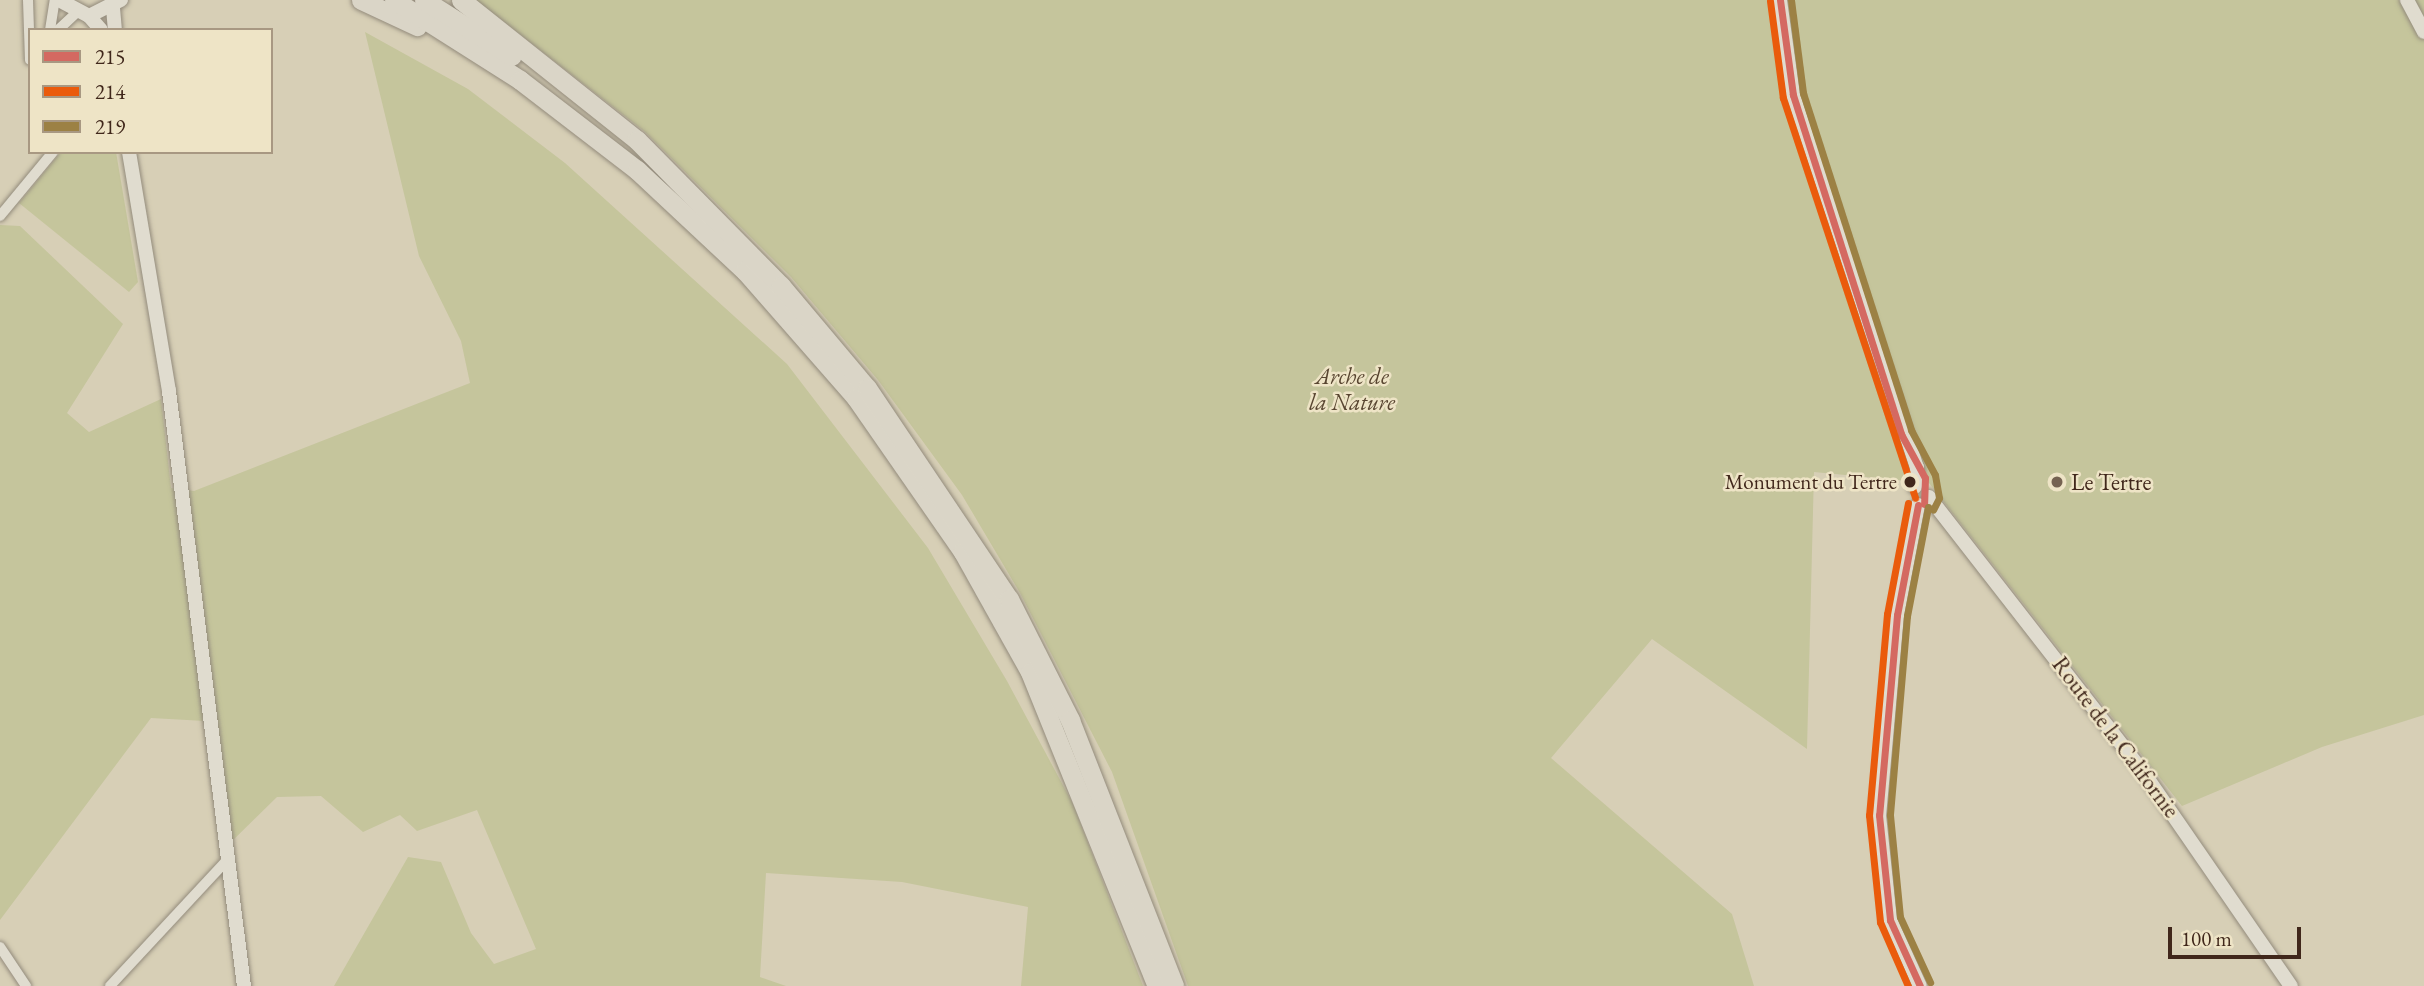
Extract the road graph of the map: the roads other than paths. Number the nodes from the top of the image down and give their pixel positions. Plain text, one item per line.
1 (28, 0) edge
2 (57, 0) edge
3 (361, 0) edge
4 (394, 0) edge
5 (424, 0) edge
6 (461, 0) edge
7 (1780, 0) edge
8 (2407, 0) edge
9 (117, 4) edge
10 (83, 15) junction
11 (29, 28) edge
12 (50, 28) edge
13 (61, 28) edge
14 (99, 28) edge
15 (115, 28) edge
16 (2424, 32) edge
17 (520, 79) junction
18 (51, 154) edge
19 (129, 154) edge
20 (696, 202) junction
21 (0, 216) edge
22 (1922, 494) junction
23 (229, 858) junction
24 (0, 947) edge
25 (26, 986) edge
26 (110, 986) edge
27 (244, 986) edge
28 (1157, 986) edge
29 (1174, 986) edge
30 (1920, 986) edge
31 (2291, 986) edge

1 - 11 street
2 - 10 street
2 - 12 street
3 - 17 highway
4 - 17 highway
5 - 20 highway
6 - 20 highway
7 - 22 street
8 - 16 street
9 - 10 street
9 - 15 street
10 - 13 street
10 - 14 street
17 - 28 highway
18 - 21 street
19 - 23 street
20 - 29 highway
22 - 30 street
22 - 31 street, Route de la Californie
23 - 26 street
23 - 27 street
24 - 25 street

